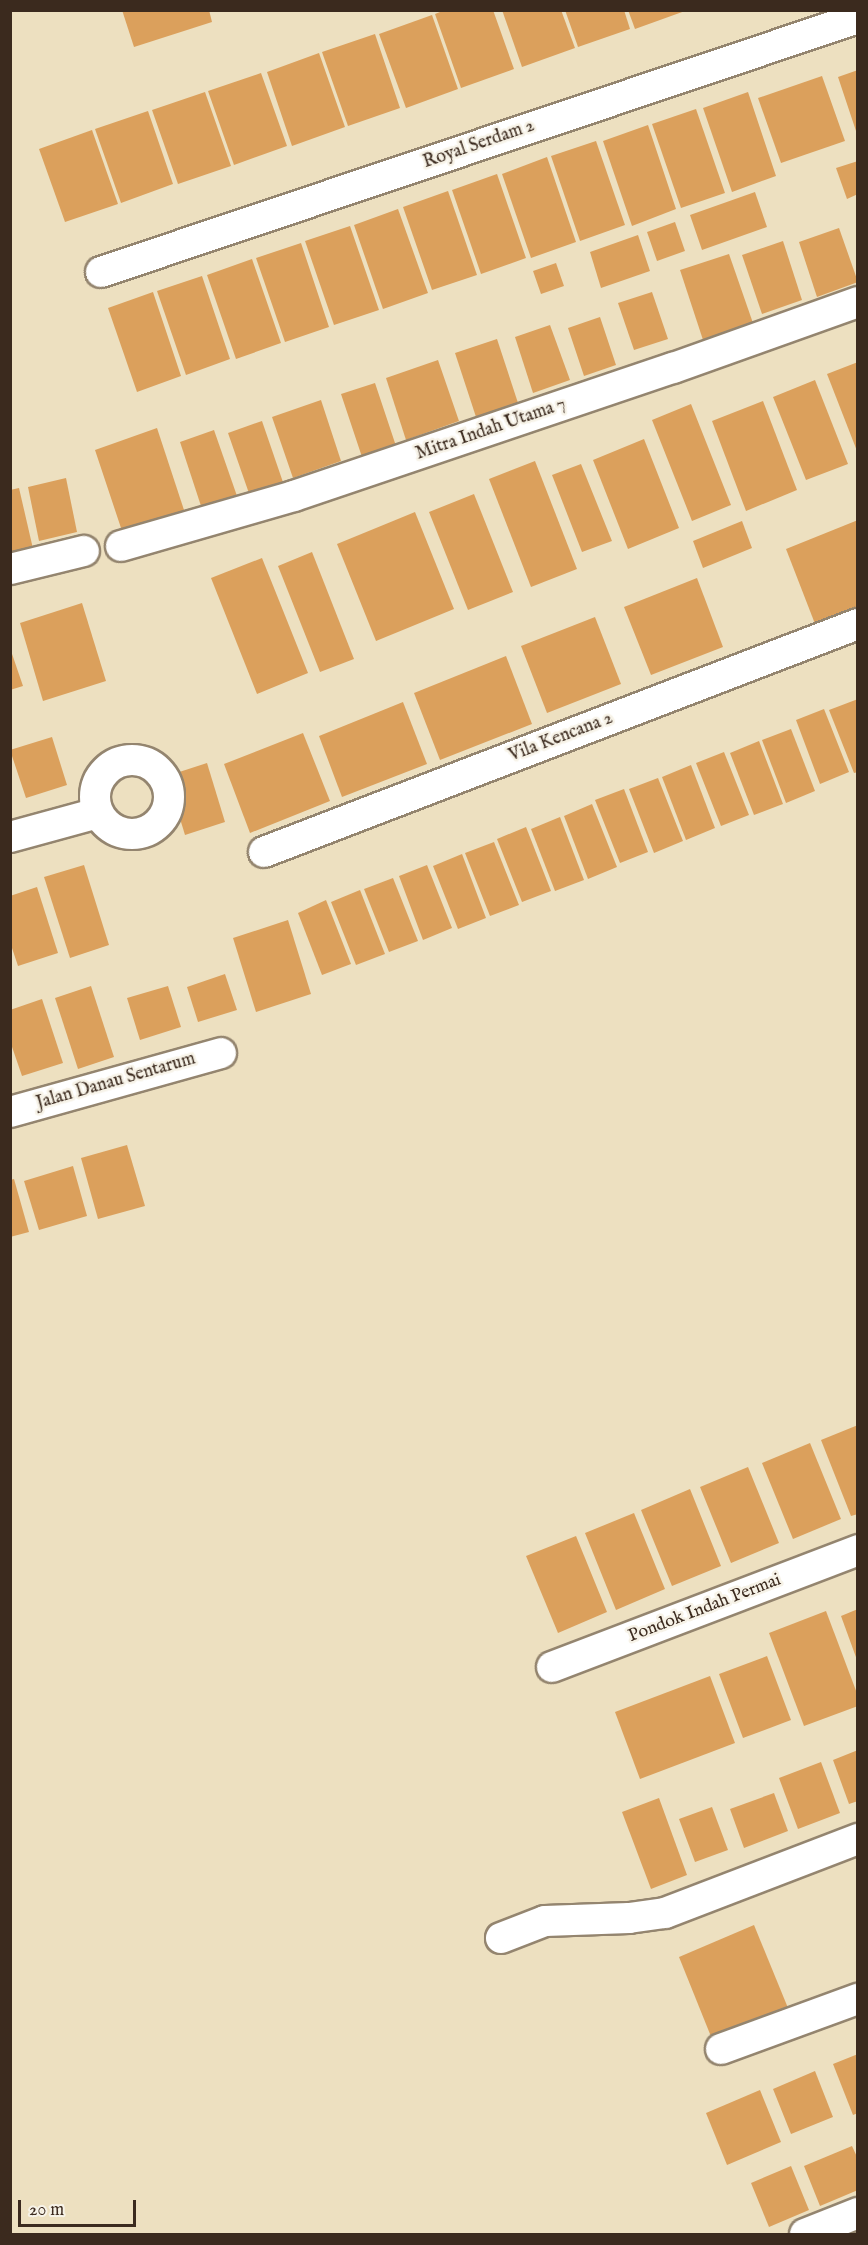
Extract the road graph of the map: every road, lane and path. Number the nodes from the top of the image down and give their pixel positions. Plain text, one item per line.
1 (858, 18) edge
2 (101, 272) dead end
3 (858, 302) edge
4 (121, 546) dead end
5 (84, 551) dead end
6 (10, 569) edge
7 (858, 624) edge
8 (98, 813) dead end
9 (10, 837) edge
10 (264, 852) dead end
11 (221, 1053) dead end
12 (10, 1112) edge
13 (858, 1551) edge
14 (552, 1667) dead end
15 (858, 1839) edge
16 (501, 1938) dead end
17 (858, 1998) edge
18 (721, 2049) dead end
19 (858, 2213) edge
20 (805, 2235) edge

1 - 2 street, Royal Serdam 2
3 - 4 street, Mitra Indah Utama 7
5 - 6 street
7 - 10 street, Vila Kencana 2
8 - 9 street
11 - 12 street, Jalan Danau Sentarum
13 - 14 street, Pondok Indah Permai
15 - 16 street
17 - 18 street
19 - 20 street

